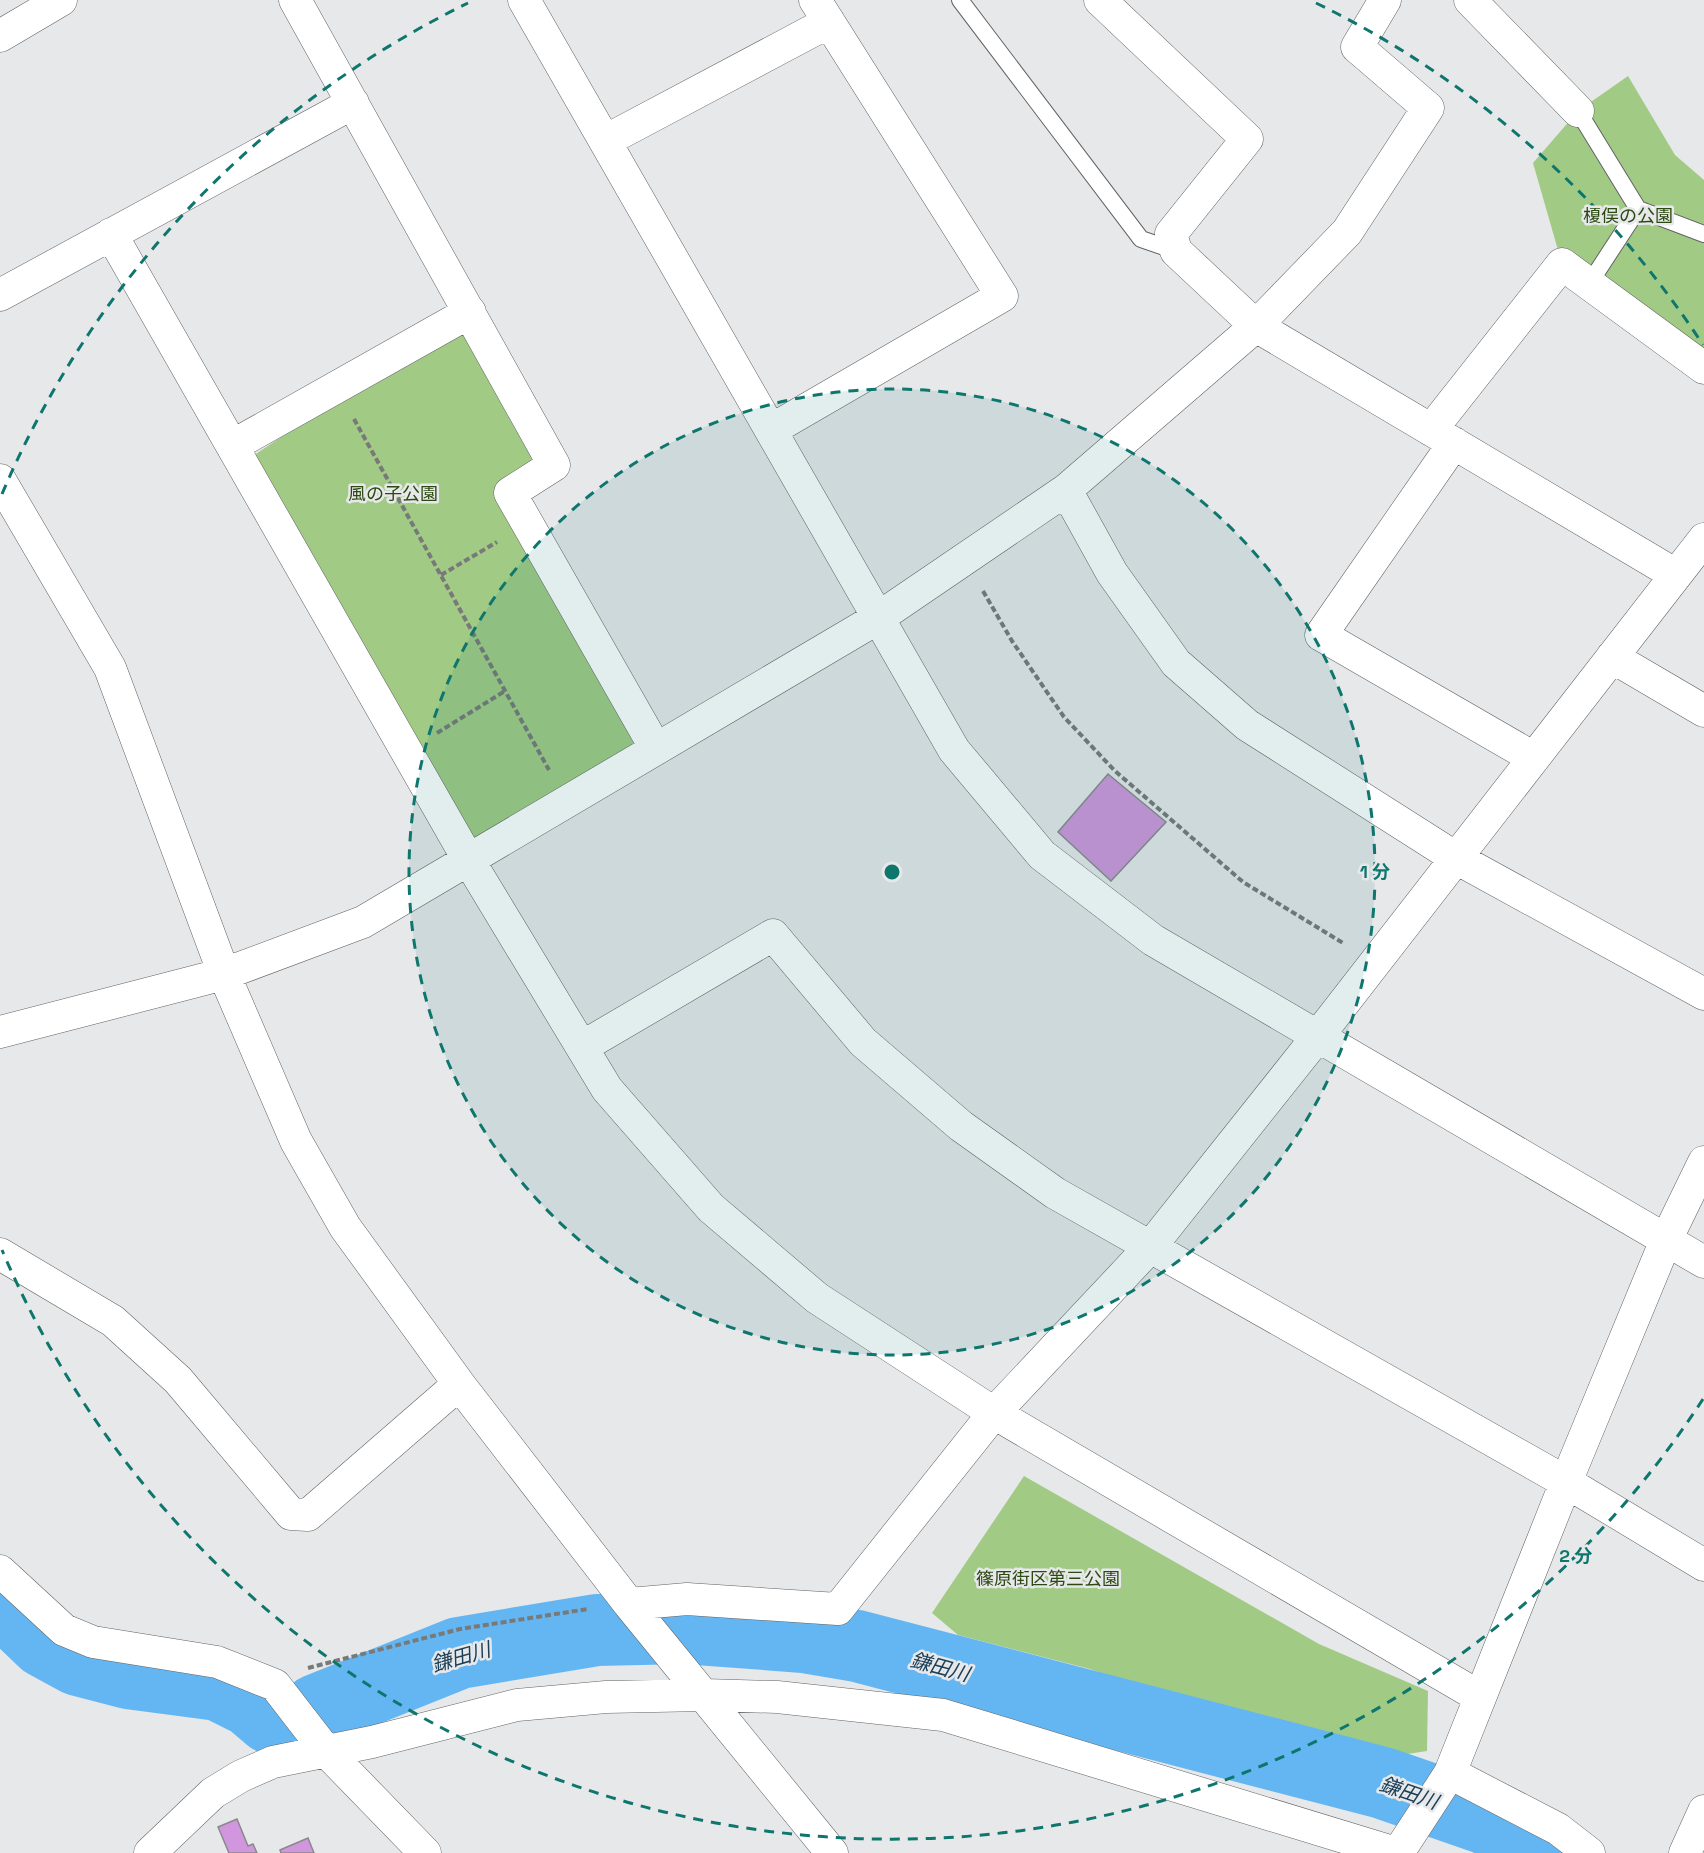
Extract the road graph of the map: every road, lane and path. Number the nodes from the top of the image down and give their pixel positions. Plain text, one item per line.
1 (61, 0) edge
2 (296, 0) edge
3 (524, 0) edge
4 (960, 0) edge
5 (1100, 0) edge
6 (1385, 0) edge
7 (1470, 0) edge
8 (822, 11) edge
9 (0, 36) edge
10 (353, 103) junction
11 (1578, 111) joint
12 (605, 141) junction
13 (1638, 209) junction
14 (111, 234) junction
15 (1704, 234) edge
16 (1176, 251) junction
17 (1589, 284) junction
18 (0, 295) edge
19 (470, 312) junction
20 (1256, 326) junction
21 (1704, 368) edge
22 (337, 387) junction
23 (771, 430) junction
24 (1442, 437) junction
25 (232, 446) junction
26 (1066, 490) junction
27 (4, 496) edge
28 (528, 524) junction
29 (1704, 539) edge
30 (964, 559) junction
31 (441, 575) junction
32 (1676, 575) junction
33 (878, 618) junction
34 (1612, 657) junction
35 (505, 691) junction
36 (1704, 711) edge
37 (656, 749) junction
38 (407, 752) junction
39 (1534, 758) junction
40 (566, 802) junction
41 (1456, 858) junction
42 (468, 859) junction
43 (1375, 963) junction
44 (224, 974) junction
45 (1704, 994) edge
46 (0, 1032) edge
47 (1318, 1036) junction
48 (582, 1047) junction
49 (1704, 1162) edge
50 (1666, 1240) junction
51 (1151, 1245) junction
52 (0, 1254) edge
53 (1704, 1262) edge
54 (459, 1384) junction
55 (994, 1413) junction
56 (1566, 1482) junction
57 (1704, 1566) edge
58 (0, 1571) edge
59 (629, 1604) junction
60 (275, 1685) junction
61 (704, 1695) junction
62 (1480, 1697) junction
63 (326, 1751) junction
64 (1450, 1773) junction
65 (1704, 1811) edge
66 (150, 1853) edge
67 (425, 1853) edge
68 (832, 1853) edge
69 (1397, 1853) edge
70 (1589, 1853) edge
71 (1684, 1853) edge

1 - 9 street
2 - 10 street
3 - 12 street
4 - 16 lane
5 - 16 street
6 - 20 street
7 - 11 street
8 - 12 street
8 - 23 street
10 - 14 street
10 - 19 street
11 - 13 lane
12 - 23 street
13 - 15 lane
13 - 17 lane
14 - 18 street
14 - 25 street
16 - 20 street
17 - 21 street
17 - 24 street
19 - 22 street
19 - 28 street
20 - 24 street
20 - 26 street
22 - 25 street
22 - 31 path
23 - 33 street
24 - 32 street
24 - 39 street
25 - 38 street
26 - 30 street
26 - 41 street
27 - 44 street
28 - 31 path
28 - 37 street
29 - 32 street
30 - 33 street
30 - 43 path
31 - 35 path
32 - 34 street
33 - 37 street
33 - 47 street
34 - 36 street
34 - 39 street
35 - 38 path
35 - 40 path
37 - 40 street
38 - 42 street
39 - 41 street
40 - 42 street
41 - 43 street
41 - 45 street
42 - 44 street
42 - 48 street
43 - 47 street
44 - 46 street
44 - 54 street
47 - 50 street
47 - 51 street
48 - 51 street
48 - 55 street
49 - 50 street
50 - 53 street
50 - 56 street
51 - 55 street
51 - 56 street
52 - 54 street
54 - 59 street
55 - 59 street
55 - 62 street
56 - 57 street
56 - 62 street
58 - 60 street
59 - 60 path
59 - 61 street
60 - 63 street
61 - 63 street
61 - 68 street
61 - 69 street
62 - 64 street
63 - 66 street
63 - 67 street
64 - 69 street
64 - 70 street
65 - 71 street

